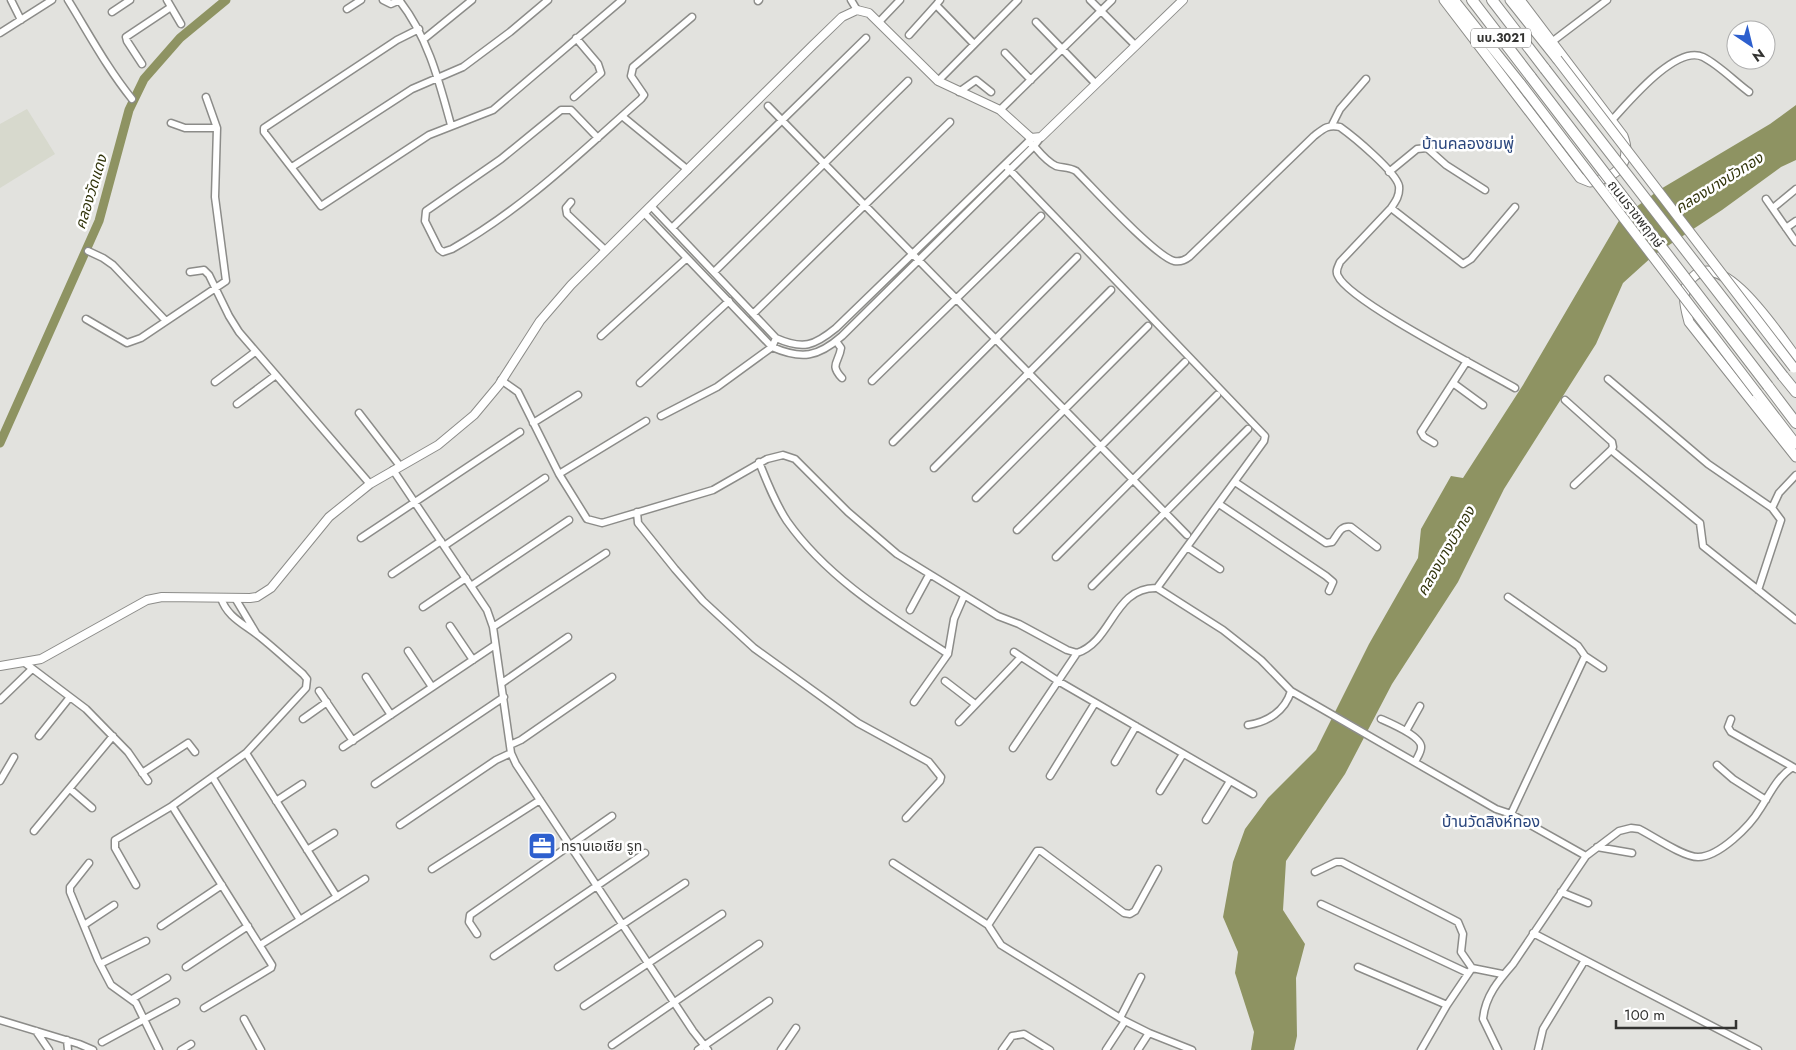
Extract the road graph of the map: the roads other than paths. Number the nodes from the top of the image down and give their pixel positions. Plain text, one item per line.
1 (11, 0) edge
2 (52, 0) edge
3 (68, 0) edge
4 (130, 0) edge
5 (167, 0) edge
6 (360, 0) edge
7 (383, 0) edge
8 (400, 0) edge
9 (472, 0) edge
10 (548, 0) edge
11 (622, 0) edge
12 (851, 0) edge
13 (900, 0) edge
14 (1018, 0) edge
15 (1090, 0) edge
16 (1112, 0) edge
17 (1183, 0) edge
18 (1444, 0) edge
19 (1454, 0) edge
20 (1472, 0) edge
21 (1492, 0) edge
22 (1510, 0) edge
23 (1520, 0) edge
24 (1607, 0) edge
25 (938, 3) edge
26 (171, 7) junction
27 (347, 9) dead end
28 (857, 10) junction
29 (1101, 11) junction
30 (112, 12) dead end
31 (692, 18) dead end
32 (21, 20) junction
33 (879, 22) junction
34 (1036, 22) dead end
35 (181, 24) dead end
36 (419, 29) junction
37 (0, 33) edge
38 (909, 35) dead end
39 (576, 38) junction
40 (866, 38) dead end
41 (424, 39) junction
42 (1553, 40) junction
43 (973, 43) junction
44 (1135, 45) junction
45 (1062, 49) junction
46 (1005, 53) dead end
47 (142, 64) dead end
48 (438, 79) junction
49 (1366, 79) dead end
50 (1031, 80) junction
51 (908, 81) dead end
52 (938, 81) junction
53 (1095, 83) junction
54 (959, 92) junction
55 (991, 92) dead end
56 (1749, 92) dead end
57 (206, 97) dead end
58 (574, 98) dead end
59 (132, 99) dead end
60 (768, 106) dead end
61 (1000, 110) junction
62 (622, 116) junction
63 (782, 120) junction
64 (1612, 120) junction
65 (950, 122) dead end
66 (171, 123) dead end
67 (451, 125) junction
68 (1332, 125) junction
69 (217, 128) junction
70 (598, 138) junction
71 (1031, 142) junction
72 (824, 162) junction
73 (1005, 165) junction
74 (292, 167) junction
75 (688, 170) junction
76 (1009, 171) junction
77 (1389, 172) junction
78 (1486, 190) dead end
79 (1795, 193) edge
80 (1766, 200) dead end
81 (571, 202) dead end
82 (865, 205) junction
83 (651, 206) junction
84 (1515, 207) dead end
85 (1391, 208) junction
86 (1772, 208) junction
87 (644, 213) junction
88 (1041, 216) dead end
89 (1796, 221) edge
90 (673, 227) junction
91 (1786, 228) junction
92 (1796, 242) edge
93 (605, 250) junction
94 (88, 251) dead end
95 (912, 254) junction
96 (1077, 257) dead end
97 (687, 258) junction
98 (918, 260) junction
99 (190, 272) dead end
100 (714, 272) junction
101 (217, 288) junction
102 (1111, 290) dead end
103 (956, 299) junction
104 (729, 301) junction
105 (753, 314) junction
106 (86, 319) dead end
107 (166, 321) junction
108 (1148, 326) dead end
109 (601, 336) dead end
110 (776, 338) junction
111 (995, 340) junction
112 (836, 341) junction
113 (772, 347) junction
114 (255, 352) junction
115 (1796, 357) edge
116 (1467, 361) junction
117 (1185, 362) dead end
118 (1795, 370) edge
119 (1028, 373) junction
120 (276, 375) junction
121 (842, 378) dead end
122 (1608, 379) dead end
123 (501, 380) junction
124 (872, 381) dead end
125 (215, 382) dead end
126 (640, 383) dead end
127 (1453, 383) junction
128 (1515, 388) dead end
129 (1796, 392) edge
130 (578, 395) dead end
131 (1217, 395) dead end
132 (1565, 400) dead end
133 (237, 404) dead end
134 (1484, 405) dead end
135 (1064, 410) junction
136 (359, 413) dead end
137 (661, 416) dead end
138 (646, 421) dead end
139 (534, 423) junction
140 (1796, 423) edge
141 (1248, 429) dead end
142 (520, 432) dead end
143 (892, 442) dead end
144 (1434, 443) dead end
145 (1796, 444) edge
146 (1100, 447) junction
147 (1611, 450) junction
148 (1796, 457) edge
149 (759, 462) junction
150 (396, 468) junction
151 (934, 468) dead end
152 (559, 474) junction
153 (1796, 475) edge
154 (545, 478) dead end
155 (1133, 480) junction
156 (1235, 482) junction
157 (370, 484) junction
158 (1574, 486) dead end
159 (976, 498) dead end
160 (415, 502) junction
161 (1219, 504) junction
162 (1772, 508) junction
163 (637, 512) junction
164 (1165, 513) junction
165 (569, 520) dead end
166 (1017, 530) dead end
167 (1187, 535) dead end
168 (361, 538) dead end
169 (442, 544) junction
170 (1377, 547) dead end
171 (1188, 548) junction
172 (606, 553) dead end
173 (1056, 558) dead end
174 (1220, 569) dead end
175 (392, 574) dead end
176 (929, 575) junction
177 (466, 578) junction
178 (471, 586) junction
179 (1092, 586) dead end
180 (1157, 588) junction
181 (1758, 590) junction
182 (1329, 591) dead end
183 (964, 596) junction
184 (1508, 597) dead end
185 (221, 598) junction
186 (235, 598) junction
187 (423, 607) dead end
188 (910, 610) dead end
189 (1796, 620) edge
190 (450, 626) dead end
191 (493, 627) junction
192 (258, 635) junction
193 (568, 637) dead end
194 (496, 645) junction
195 (408, 651) dead end
196 (1014, 652) dead end
197 (1077, 653) junction
198 (948, 654) junction
199 (1585, 656) junction
200 (1021, 657) junction
201 (473, 660) junction
202 (25, 663) junction
203 (0, 666) edge
204 (1603, 668) dead end
205 (32, 669) junction
206 (366, 677) dead end
207 (612, 677) dead end
208 (945, 681) dead end
209 (1058, 681) junction
210 (502, 683) junction
211 (432, 687) junction
212 (319, 691) dead end
213 (1291, 691) junction
214 (70, 697) junction
215 (504, 697) junction
216 (0, 700) edge
217 (327, 702) junction
218 (914, 702) dead end
219 (1096, 703) junction
220 (976, 704) junction
221 (1420, 706) dead end
222 (391, 715) junction
223 (1731, 718) dead end
224 (303, 719) dead end
225 (1381, 719) dead end
226 (959, 722) dead end
227 (1248, 725) dead end
228 (1136, 726) junction
229 (1406, 731) junction
230 (39, 736) dead end
231 (114, 736) junction
232 (352, 741) junction
233 (510, 745) junction
234 (343, 747) dead end
235 (1013, 748) dead end
236 (195, 752) dead end
237 (246, 753) junction
238 (511, 753) junction
239 (1183, 754) junction
240 (14, 757) dead end
241 (1115, 762) dead end
242 (1415, 762) junction
243 (1717, 765) dead end
244 (1794, 768) edge
245 (2, 772) edge
246 (142, 773) junction
247 (1050, 776) dead end
248 (213, 778) junction
249 (148, 781) dead end
250 (1230, 781) junction
251 (0, 782) edge
252 (302, 784) dead end
253 (375, 784) dead end
254 (70, 789) junction
255 (1160, 791) dead end
256 (1253, 794) dead end
257 (540, 800) junction
258 (1766, 800) junction
259 (276, 801) junction
260 (172, 806) junction
261 (92, 808) dead end
262 (1511, 814) junction
263 (612, 816) dead end
264 (906, 818) dead end
265 (1206, 820) dead end
266 (400, 825) dead end
267 (34, 830) dead end
268 (334, 833) dead end
269 (569, 845) junction
270 (1598, 847) junction
271 (307, 850) junction
272 (645, 853) dead end
273 (1632, 853) dead end
274 (1586, 856) junction
275 (89, 863) dead end
276 (892, 863) dead end
277 (432, 869) dead end
278 (1158, 869) dead end
279 (1315, 872) dead end
280 (365, 879) dead end
281 (685, 882) dead end
282 (136, 885) dead end
283 (222, 885) junction
284 (596, 886) junction
285 (1561, 892) junction
286 (337, 897) junction
287 (1588, 903) dead end
288 (1321, 904) dead end
289 (114, 905) dead end
290 (722, 914) dead end
291 (300, 920) junction
292 (84, 925) junction
293 (622, 925) junction
294 (988, 925) junction
295 (161, 926) dead end
296 (248, 926) junction
297 (1533, 933) junction
298 (477, 934) dead end
299 (146, 941) dead end
300 (760, 944) dead end
301 (260, 945) junction
302 (494, 956) dead end
303 (1585, 960) junction
304 (648, 963) junction
305 (100, 964) junction
306 (186, 967) dead end
307 (558, 967) dead end
308 (1358, 967) dead end
309 (1470, 970) junction
310 (1502, 974) junction
311 (1141, 977) dead end
312 (167, 978) dead end
313 (132, 999) junction
314 (770, 1001) dead end
315 (176, 1002) dead end
316 (674, 1002) junction
317 (1447, 1005) junction
318 (584, 1006) dead end
319 (204, 1008) dead end
320 (145, 1018) junction
321 (244, 1019) dead end
322 (1122, 1019) junction
323 (0, 1020) edge
324 (796, 1028) dead end
325 (36, 1031) junction
326 (1149, 1034) junction
327 (67, 1040) junction
328 (102, 1042) dead end
329 (191, 1044) dead end
330 (612, 1045) dead end
331 (1749, 1048) edge
332 (703, 1049) edge
333 (49, 1050) edge
334 (68, 1050) edge
335 (93, 1050) edge
336 (160, 1050) edge
337 (181, 1050) edge
338 (260, 1050) edge
339 (781, 1050) edge
340 (1002, 1050) edge
341 (1050, 1050) edge
342 (1106, 1050) edge
343 (1138, 1050) edge
344 (1192, 1050) edge
345 (1421, 1050) edge
346 (1498, 1050) edge
347 (1538, 1050) edge
348 (1758, 1050) edge

1 - 32 street
2 - 32 street
3 - 59 street
4 - 30 street
5 - 26 street
6 - 27 street
7 - 8 street
8 - 36 street
9 - 41 street
10 - 48 street
11 - 39 street
12 - 28 street
13 - 33 street
14 - 43 street
15 - 29 street
16 - 29 street
17 - 44 street
18 - 64 main road
19 - 145 main road, ถนนราชพฤกษ์ / นบ.3021, bridge
20 - 140 main road, ถนนราชพฤกษ์ / นบ.3021, bridge
21 - 129 main road, ถนนราชพฤกษ์ / นบ.3021, bridge
22 - 118 main road, นบ.3021, bridge
23 - 42 main road
24 - 42 street
25 - 38 street
25 - 43 street
26 - 35 street
26 - 47 street
28 - 33 street
28 - 75 street
29 - 44 street
29 - 45 street
31 - 62 street
32 - 37 street
33 - 52 street
34 - 45 street
36 - 41 street
36 - 74 street
39 - 58 street
39 - 67 street
40 - 63 street
41 - 48 street
42 - 64 main road
43 - 52 street
44 - 53 street
45 - 50 street
45 - 53 street
46 - 50 street
48 - 67 street
48 - 74 street
49 - 68 street
50 - 61 street
51 - 72 street
52 - 54 street
53 - 71 street
54 - 55 street
54 - 61 street
56 - 64 street
57 - 69 street
60 - 63 street
61 - 71 street
62 - 70 street
62 - 75 street
63 - 72 street
63 - 90 street
65 - 82 street
66 - 69 street
67 - 74 street
68 - 71 street
68 - 77 street
69 - 101 street
70 - 70 street
71 - 73 street
71 - 76 street
72 - 82 street
72 - 100 street
73 - 76 street
73 - 95 street
75 - 83 street
76 - 98 street
76 - 156 street
77 - 78 street
77 - 85 street
79 - 86 street
80 - 86 street
81 - 93 street
82 - 95 street
82 - 105 street
83 - 87 street
83 - 90 street
84 - 85 street
85 - 116 street
86 - 91 street
87 - 93 street
87 - 97 street
88 - 103 street
89 - 91 street
90 - 100 street
91 - 92 street
93 - 123 street
94 - 107 street
95 - 98 street
95 - 110 street
96 - 111 street
97 - 104 street
97 - 109 street
98 - 103 street
98 - 112 street
99 - 101 street
100 - 105 street
101 - 107 street
101 - 114 street
102 - 119 street
103 - 111 street
103 - 124 street
104 - 113 street
104 - 126 street
105 - 110 street
106 - 107 street
108 - 135 street
110 - 113 street
111 - 119 street
111 - 143 street
112 - 113 street
112 - 121 street
113 - 137 street
114 - 120 street
114 - 125 street
115 - 148 main road
116 - 127 street
116 - 128 street
117 - 146 street
119 - 135 street
119 - 151 street
120 - 133 street
120 - 157 street
122 - 162 street
123 - 139 street
123 - 150 street
127 - 134 street
127 - 144 street
130 - 139 street
131 - 155 street
132 - 147 street
135 - 146 street
135 - 159 street
136 - 150 street
138 - 152 street
139 - 152 street
141 - 164 street
142 - 160 street
146 - 155 street
146 - 166 street
147 - 158 street
147 - 181 street
149 - 163 street
149 - 176 street
149 - 198 street
150 - 157 street
150 - 160 street
152 - 163 street
153 - 162 street
154 - 169 street
155 - 164 street
155 - 173 street
156 - 161 street
156 - 170 street
157 - 186 street
160 - 168 street
160 - 169 street
161 - 171 street
161 - 182 street
162 - 181 street
163 - 264 street
164 - 167 street
164 - 179 street
165 - 178 street
169 - 175 street
169 - 177 street
171 - 174 street
171 - 180 street
172 - 191 street
176 - 183 street
176 - 188 street
177 - 178 street
177 - 187 street
178 - 191 street
180 - 197 street
180 - 213 street
181 - 189 street
183 - 197 street
183 - 198 street
184 - 199 street
185 - 186 street
185 - 192 street
185 - 202 street
186 - 192 street
190 - 201 street
191 - 194 street
192 - 237 street
193 - 210 street
194 - 201 street
194 - 210 street
195 - 211 street
196 - 200 street
197 - 209 street
198 - 218 street
199 - 204 street
199 - 262 street
200 - 209 street
200 - 220 street
201 - 211 street
202 - 203 street
202 - 205 street
205 - 214 street
205 - 216 street
206 - 222 street
207 - 233 street
208 - 220 street
209 - 219 street
209 - 235 street
210 - 215 street
211 - 222 street
212 - 217 street
213 - 227 street
213 - 242 street
214 - 230 street
214 - 231 street
215 - 233 street
215 - 253 street
217 - 224 street
217 - 232 street
219 - 228 street
219 - 247 street
220 - 226 street
221 - 229 street
222 - 232 street
223 - 244 street
225 - 229 street
228 - 239 street
228 - 241 street
229 - 242 street
231 - 246 street
231 - 254 street
232 - 234 street
233 - 238 street
236 - 246 street
237 - 248 street
237 - 259 street
238 - 257 street
238 - 266 street
239 - 250 street
239 - 255 street
240 - 245 street
242 - 262 street
243 - 258 street
244 - 258 street
245 - 251 street
246 - 249 street
248 - 260 street
248 - 291 street
250 - 256 street
250 - 265 street
252 - 259 street
254 - 261 street
254 - 267 street
257 - 269 street
257 - 277 street
258 - 270 street
259 - 271 street
260 - 282 street
260 - 283 street
262 - 274 street
263 - 269 street
268 - 271 street
269 - 284 street
269 - 298 street
270 - 273 street
270 - 274 street
271 - 286 street
272 - 284 street
274 - 285 street
275 - 292 street
276 - 294 street
278 - 294 street
279 - 309 street
280 - 286 street
281 - 293 street
283 - 295 street
283 - 296 street
284 - 293 street
284 - 302 street
285 - 287 street
285 - 297 street
286 - 291 street
288 - 309 street
289 - 292 street
290 - 304 street
291 - 301 street
292 - 305 street
293 - 304 street
293 - 307 street
294 - 322 street
296 - 301 street
296 - 306 street
297 - 303 street
297 - 310 street
299 - 305 street
300 - 316 street
301 - 319 street
303 - 331 street
303 - 347 street
304 - 316 street
304 - 318 street
305 - 313 street
308 - 317 street
309 - 310 street
309 - 317 street
310 - 346 street
311 - 322 street
312 - 313 street
313 - 320 street
314 - 332 street
315 - 320 street
316 - 330 street
316 - 332 street
317 - 345 street
320 - 328 street
320 - 336 street
321 - 338 street
322 - 326 street
322 - 342 street
323 - 325 street
324 - 339 street
325 - 327 street
325 - 333 street
326 - 343 street
326 - 344 street
327 - 334 street
327 - 335 street
329 - 337 street
331 - 348 street
340 - 341 street

